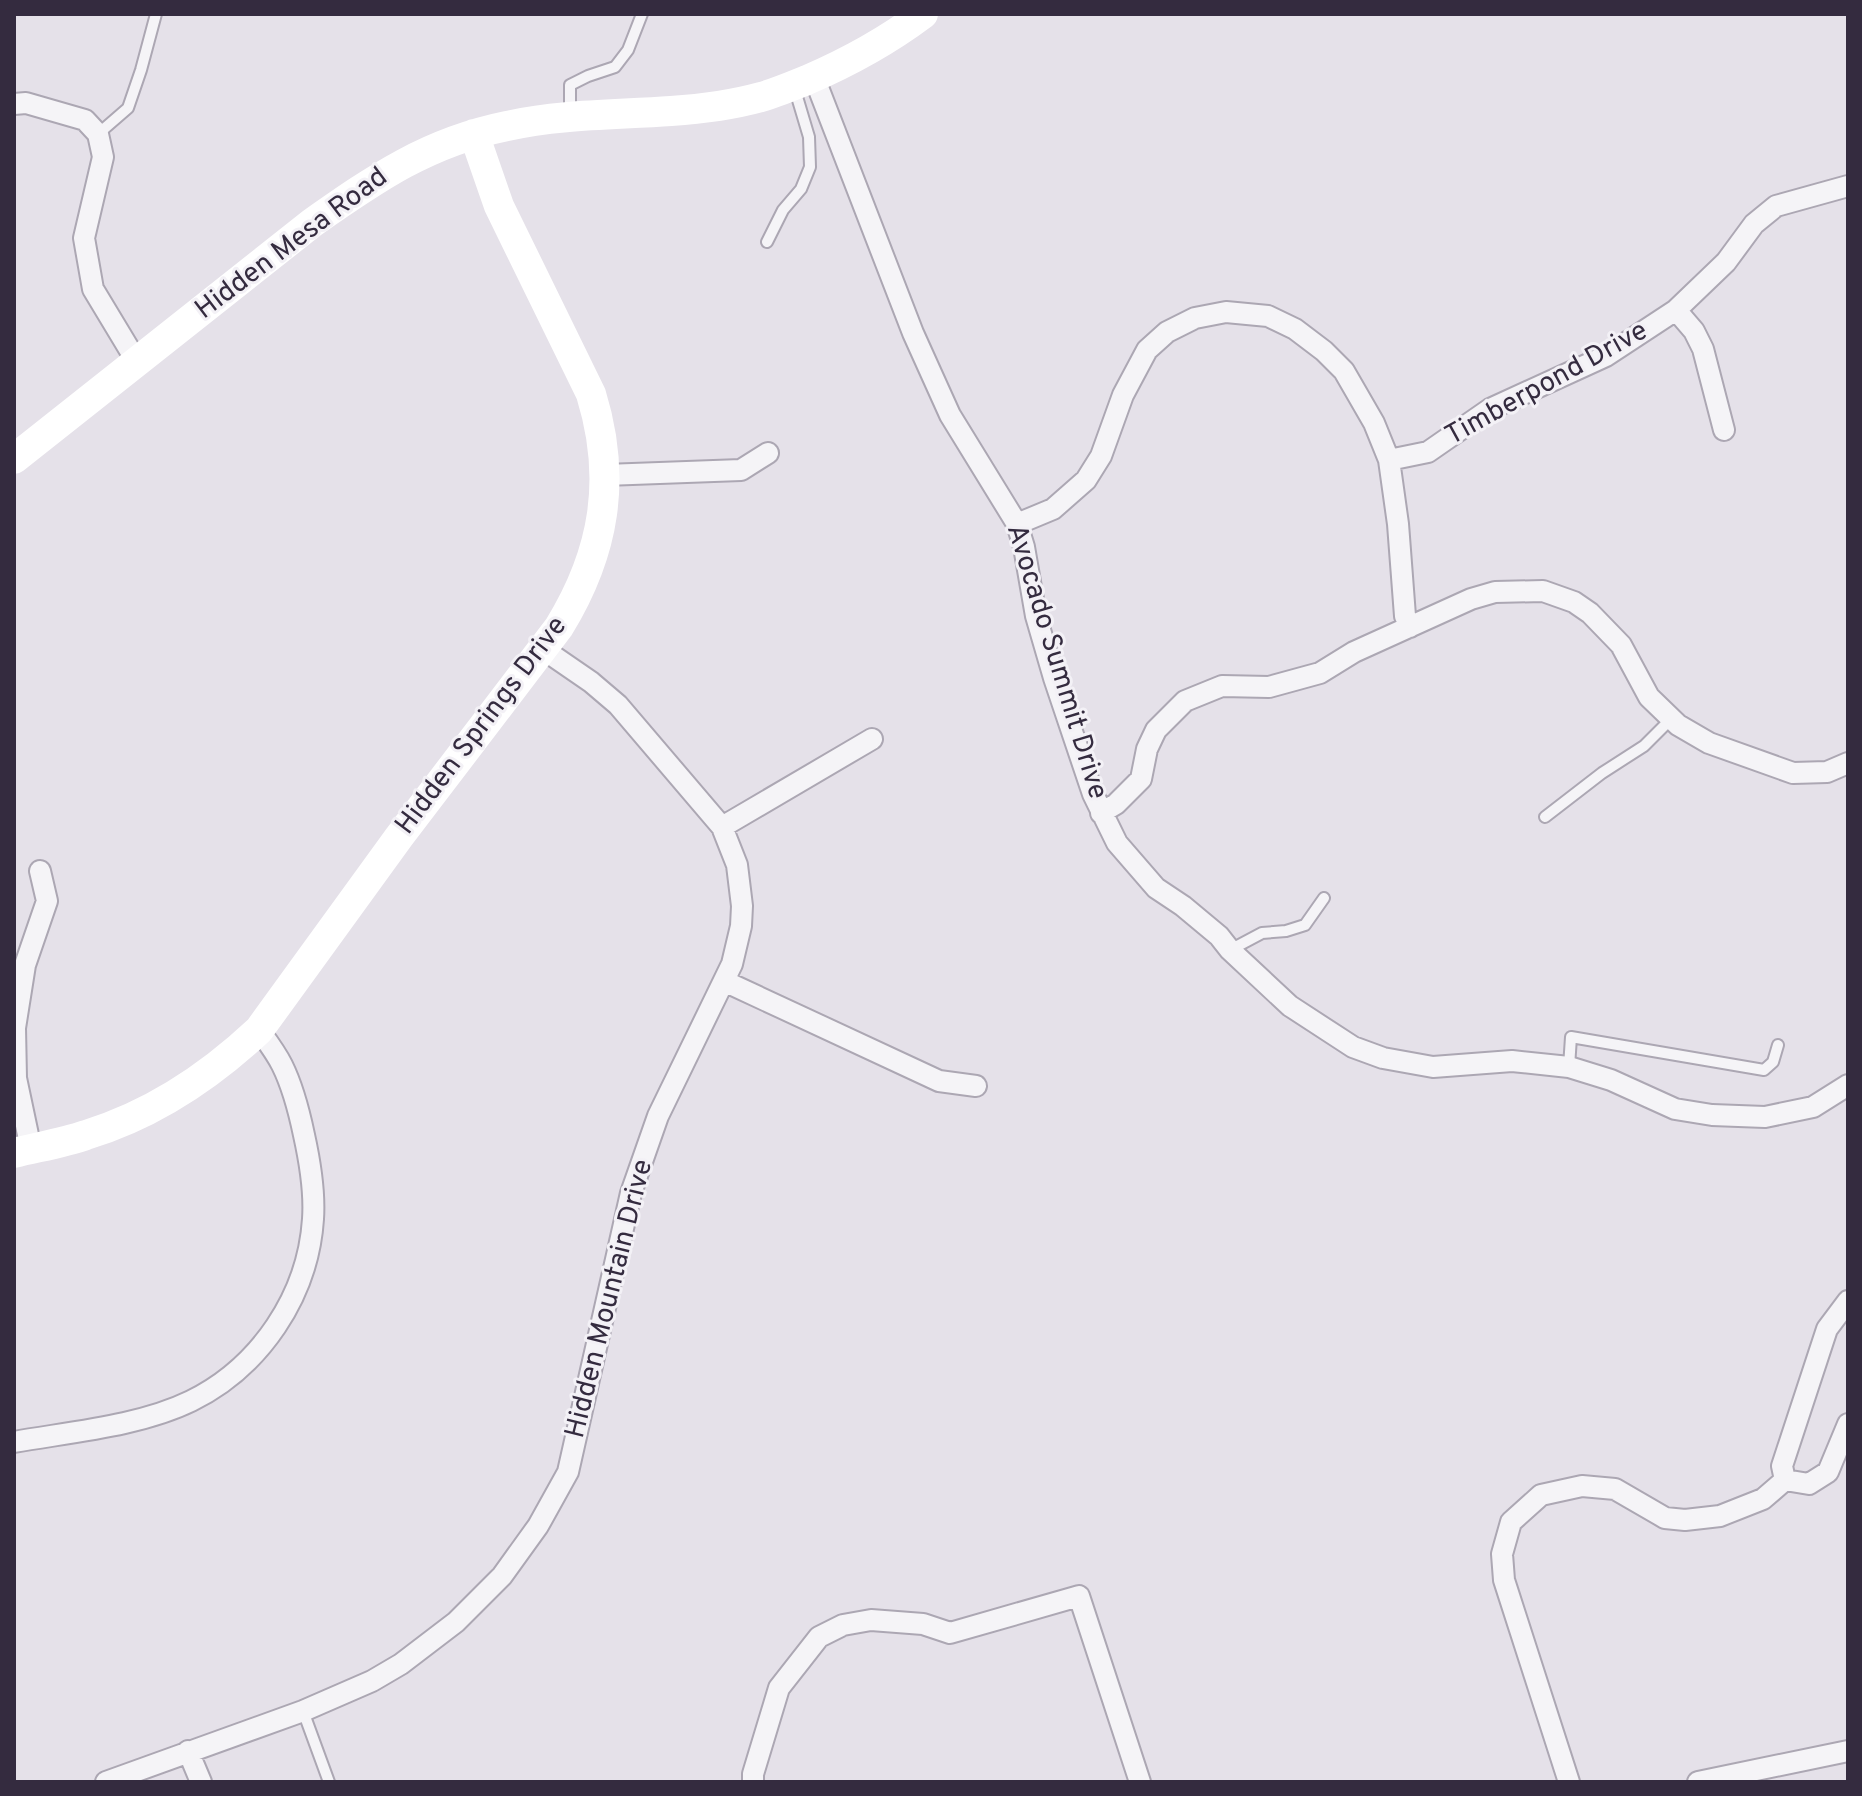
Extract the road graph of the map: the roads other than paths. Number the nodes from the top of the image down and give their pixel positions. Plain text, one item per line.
1 (156, 14) edge
2 (642, 14) edge
3 (923, 14) edge
4 (804, 81) junction
5 (14, 104) edge
6 (570, 117) junction
7 (98, 134) junction
8 (474, 134) junction
9 (1848, 186) edge
10 (767, 242) dead end
11 (1676, 310) junction
12 (137, 362) junction
13 (1724, 430) dead end
14 (768, 453) dead end
15 (14, 459) edge
16 (1389, 460) junction
17 (605, 475) junction
18 (1017, 524) junction
19 (1410, 627) junction
20 (543, 649) junction
21 (1671, 719) junction
22 (872, 739) dead end
23 (1848, 763) edge
24 (1101, 813) junction
25 (1545, 817) dead end
26 (722, 827) junction
27 (40, 871) dead end
28 (1324, 898) dead end
29 (1230, 950) junction
30 (724, 981) junction
31 (259, 1030) junction
32 (1778, 1045) dead end
33 (1569, 1067) junction
34 (1848, 1085) edge
35 (976, 1086) dead end
36 (23, 1151) edge
37 (1848, 1301) edge
38 (1848, 1424) edge
39 (14, 1442) edge
40 (1785, 1480) junction
41 (303, 1711) junction
42 (188, 1751) junction
43 (1848, 1751) edge
44 (106, 1782) edge
45 (201, 1782) edge
46 (329, 1782) edge
47 (753, 1782) edge
48 (1140, 1782) edge
49 (1569, 1782) edge
50 (1698, 1782) edge

1 - 7 lane
2 - 6 lane
3 - 4 street, Hidden Mesa Road
4 - 6 street, Hidden Mesa Road
4 - 10 lane
4 - 18 street, Avocado Summit Drive
5 - 7 street
6 - 8 street, Hidden Mesa Road
7 - 12 street
8 - 12 street, Hidden Mesa Road
8 - 17 street, Hidden Springs Drive
9 - 11 street, Timberpond Drive
11 - 13 street
11 - 16 street, Timberpond Drive
12 - 15 street, Hidden Mesa Road
14 - 17 street
16 - 18 street
16 - 19 street
17 - 20 street, Hidden Springs Drive
18 - 24 street, Avocado Summit Drive
19 - 21 street
19 - 24 street
20 - 26 street, Hidden Mountain Drive
20 - 31 street, Hidden Springs Drive
21 - 23 street
21 - 25 lane
22 - 26 street
24 - 29 street, Avocado Summit Drive
26 - 30 street, Hidden Mountain Drive
27 - 36 street
28 - 29 lane
29 - 33 street, Avocado Summit Drive
30 - 35 street
30 - 41 street, Hidden Mountain Drive
31 - 36 street, Hidden Springs Drive
31 - 39 street
32 - 33 lane
33 - 34 street, Avocado Summit Drive
37 - 40 street
38 - 40 street
40 - 49 street
41 - 42 street, Hidden Mountain Drive
41 - 46 lane
42 - 44 street, Hidden Mountain Drive
42 - 45 street
43 - 50 street
47 - 48 street

